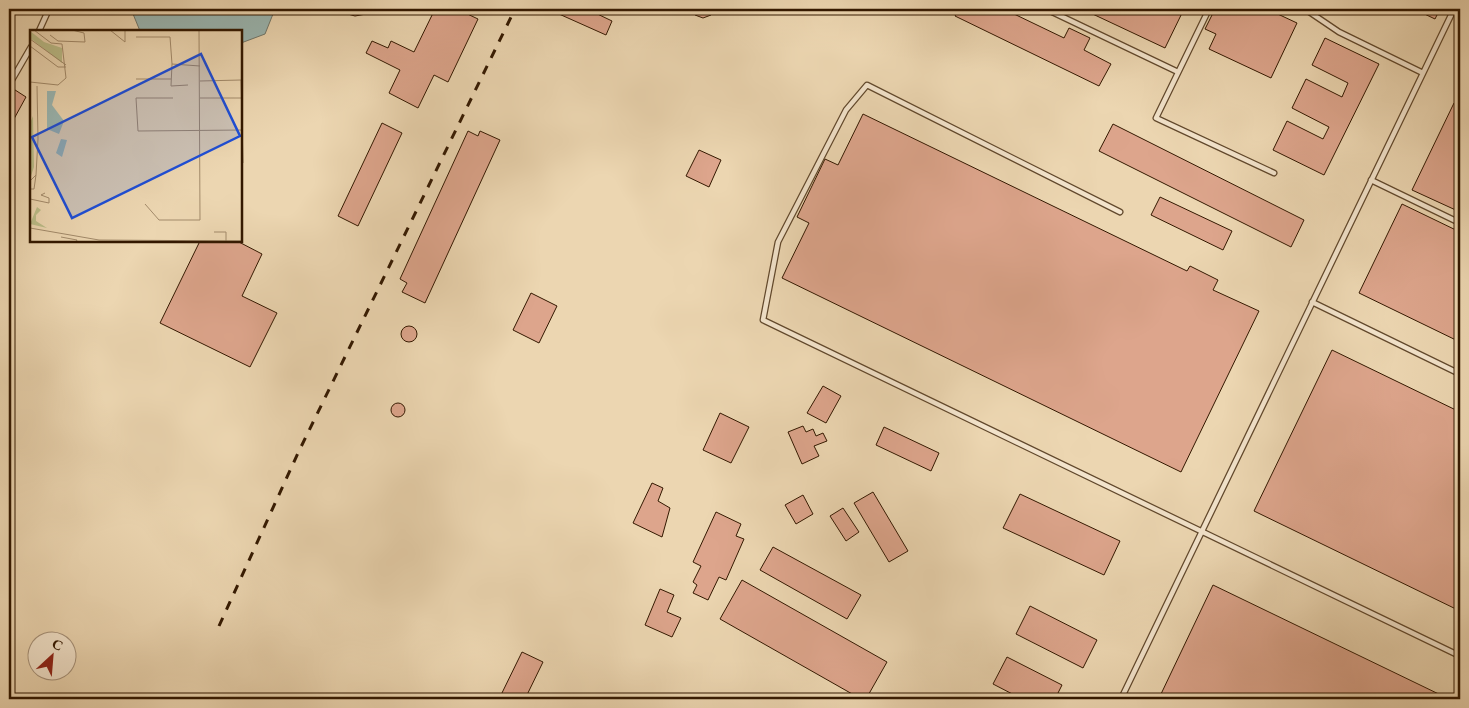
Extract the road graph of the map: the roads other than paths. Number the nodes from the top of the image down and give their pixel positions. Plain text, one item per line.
1 (49, 9) edge
2 (1046, 9) edge
3 (1209, 9) edge
4 (1305, 9) edge
5 (1454, 9) edge
6 (39, 30) edge
7 (30, 49) edge
8 (1178, 72) junction
9 (1422, 73) junction
10 (9, 85) edge
11 (1274, 173) dead end
12 (1371, 180) junction
13 (1120, 212) dead end
14 (1460, 223) edge
15 (1312, 302) junction
16 (1460, 374) edge
17 (1202, 532) junction
18 (1460, 656) edge
19 (1121, 699) edge

1 - 6 lane
2 - 8 lane
3 - 8 lane
4 - 9 lane
5 - 9 lane
7 - 10 lane
8 - 11 lane
9 - 12 lane
12 - 14 lane
12 - 15 lane
13 - 17 lane
15 - 16 lane
15 - 17 lane
17 - 18 lane
17 - 19 lane

